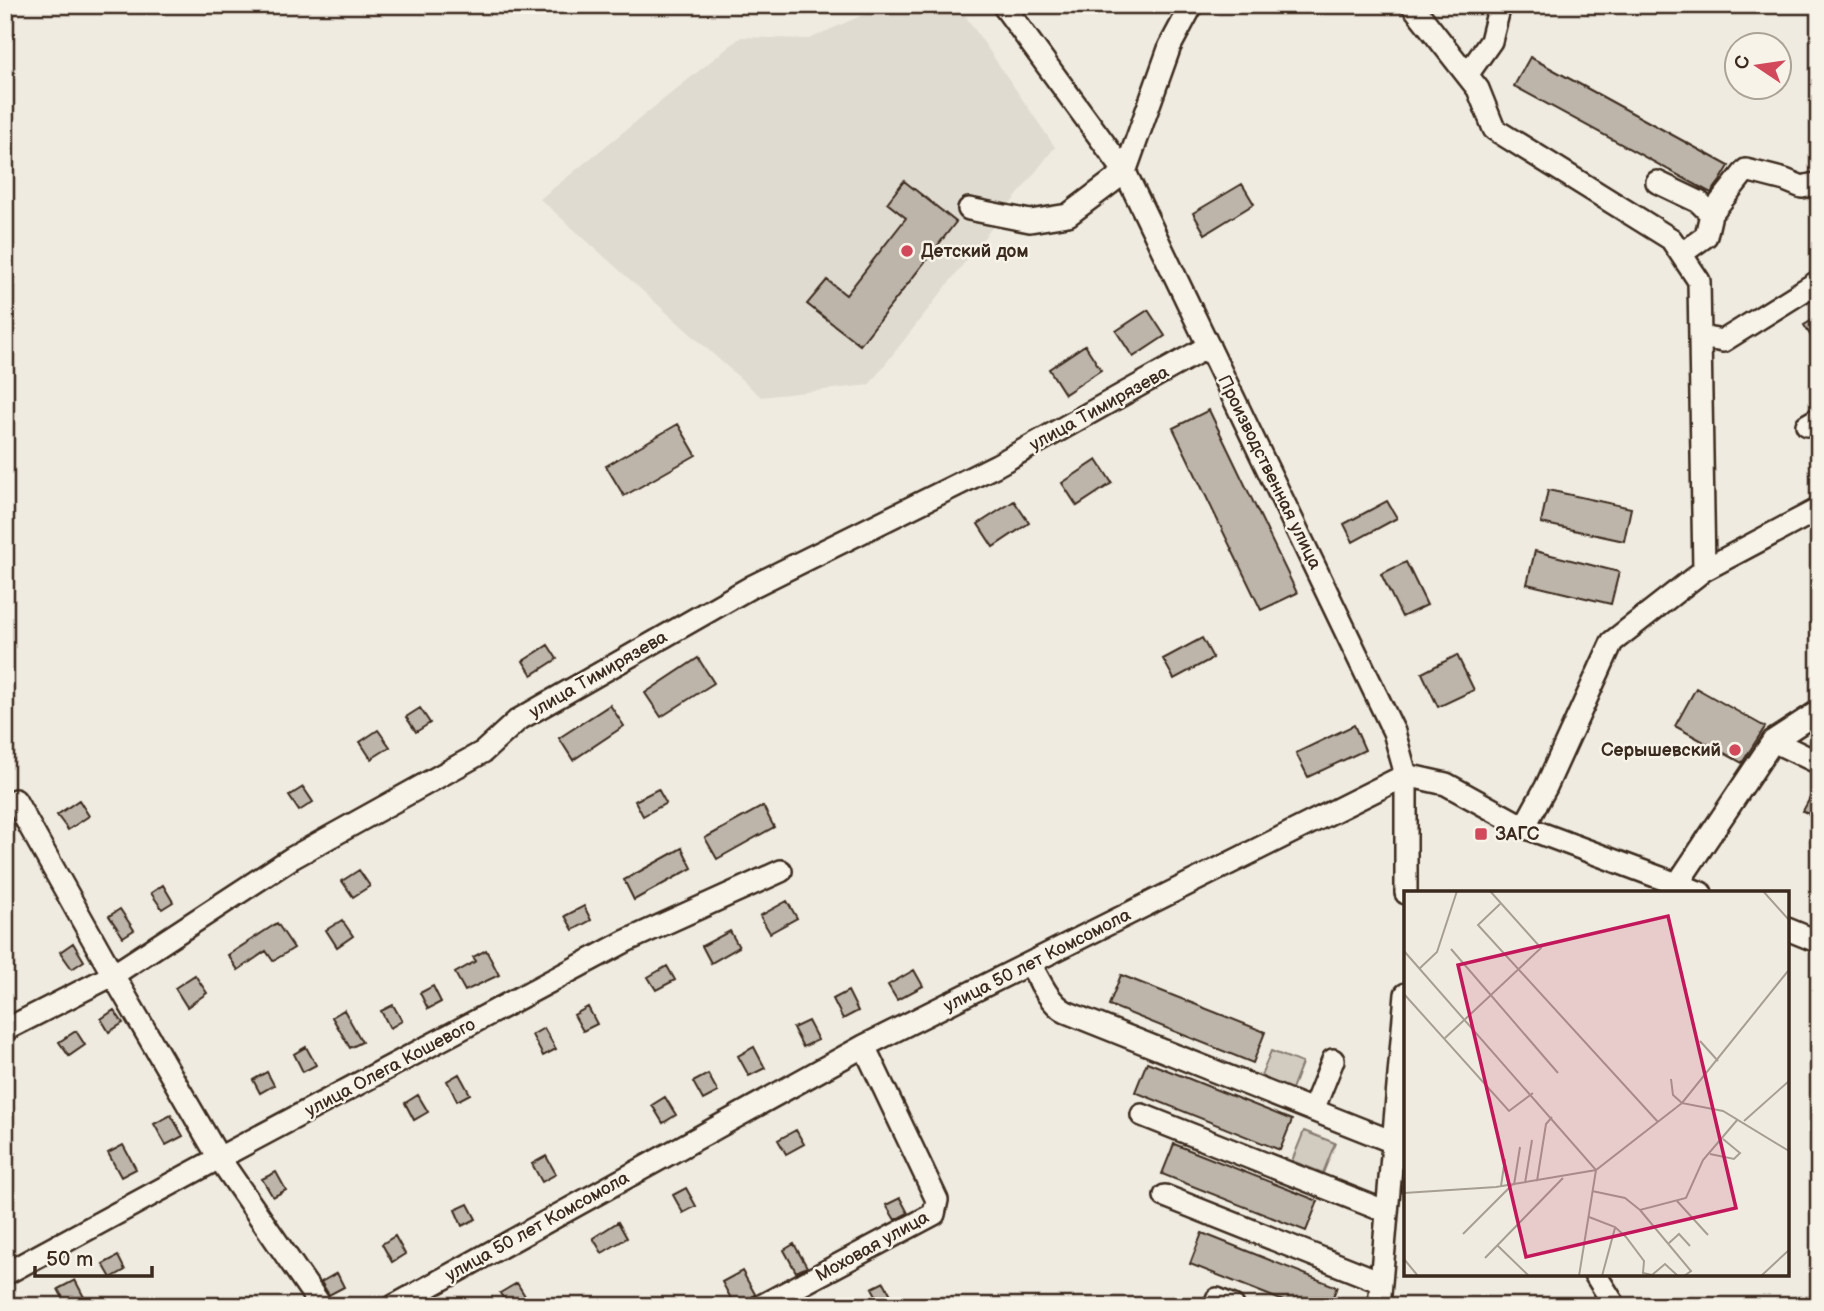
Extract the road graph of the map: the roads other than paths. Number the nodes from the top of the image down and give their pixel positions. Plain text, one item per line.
1 (1003, 5) edge
2 (1192, 5) edge
3 (1412, 5) edge
4 (1500, 5) edge
5 (1466, 75) junction
6 (1125, 172) junction
7 (1657, 182) dead end
8 (1815, 184) dead end
9 (969, 209) dead end
10 (1711, 214) junction
11 (1681, 254) junction
12 (1819, 281) edge
13 (1700, 337) junction
14 (1209, 346) junction
15 (1819, 509) edge
16 (1704, 570) junction
17 (1819, 711) edge
18 (1773, 741) junction
19 (1819, 763) edge
20 (1406, 775) junction
21 (10, 803) edge
22 (1524, 827) junction
23 (781, 871) dead end
24 (1678, 883) junction
25 (1406, 891) edge
26 (1696, 891) edge
27 (1789, 930) edge
28 (1819, 942) edge
29 (1030, 964) junction
30 (113, 975) junction
31 (1404, 1017) edge
32 (5, 1030) edge
33 (864, 1046) junction
34 (1333, 1060) dead end
35 (1313, 1110) junction
36 (1142, 1115) dead end
37 (1393, 1142) junction
38 (219, 1158) junction
39 (1165, 1196) dead end
40 (1387, 1212) junction
41 (5, 1274) edge
42 (1596, 1276) edge
43 (1382, 1297) edge
44 (321, 1306) edge
45 (394, 1306) edge
46 (761, 1306) edge
47 (1615, 1306) edge

1 - 6 street, Производственная улица
2 - 6 street
3 - 5 street
4 - 5 street
5 - 11 street
6 - 9 street
6 - 14 street, Производственная улица
7 - 10 street
8 - 10 street
10 - 11 street
11 - 13 street
12 - 13 street
13 - 16 street
14 - 20 street, Производственная улица
14 - 30 street, улица Тимирязева
15 - 16 street
16 - 22 street
17 - 18 street
18 - 19 street
18 - 24 street
20 - 22 street
20 - 25 street, Производственная улица
20 - 29 street, улица 50 лет Комсомола
21 - 30 street
22 - 24 street
23 - 38 street, улица Олега Кошевого
24 - 26 street
27 - 28 street
29 - 33 street, улица 50 лет Комсомола
29 - 35 street
30 - 32 street, улица Тимирязева
30 - 38 street
31 - 37 street
33 - 45 street, улица 50 лет Комсомола
33 - 46 street, Моховая улица
34 - 35 street
35 - 37 street
36 - 40 street
37 - 40 street
38 - 41 street, улица Олега Кошевого
38 - 44 street
39 - 43 street
40 - 43 street
42 - 47 street

